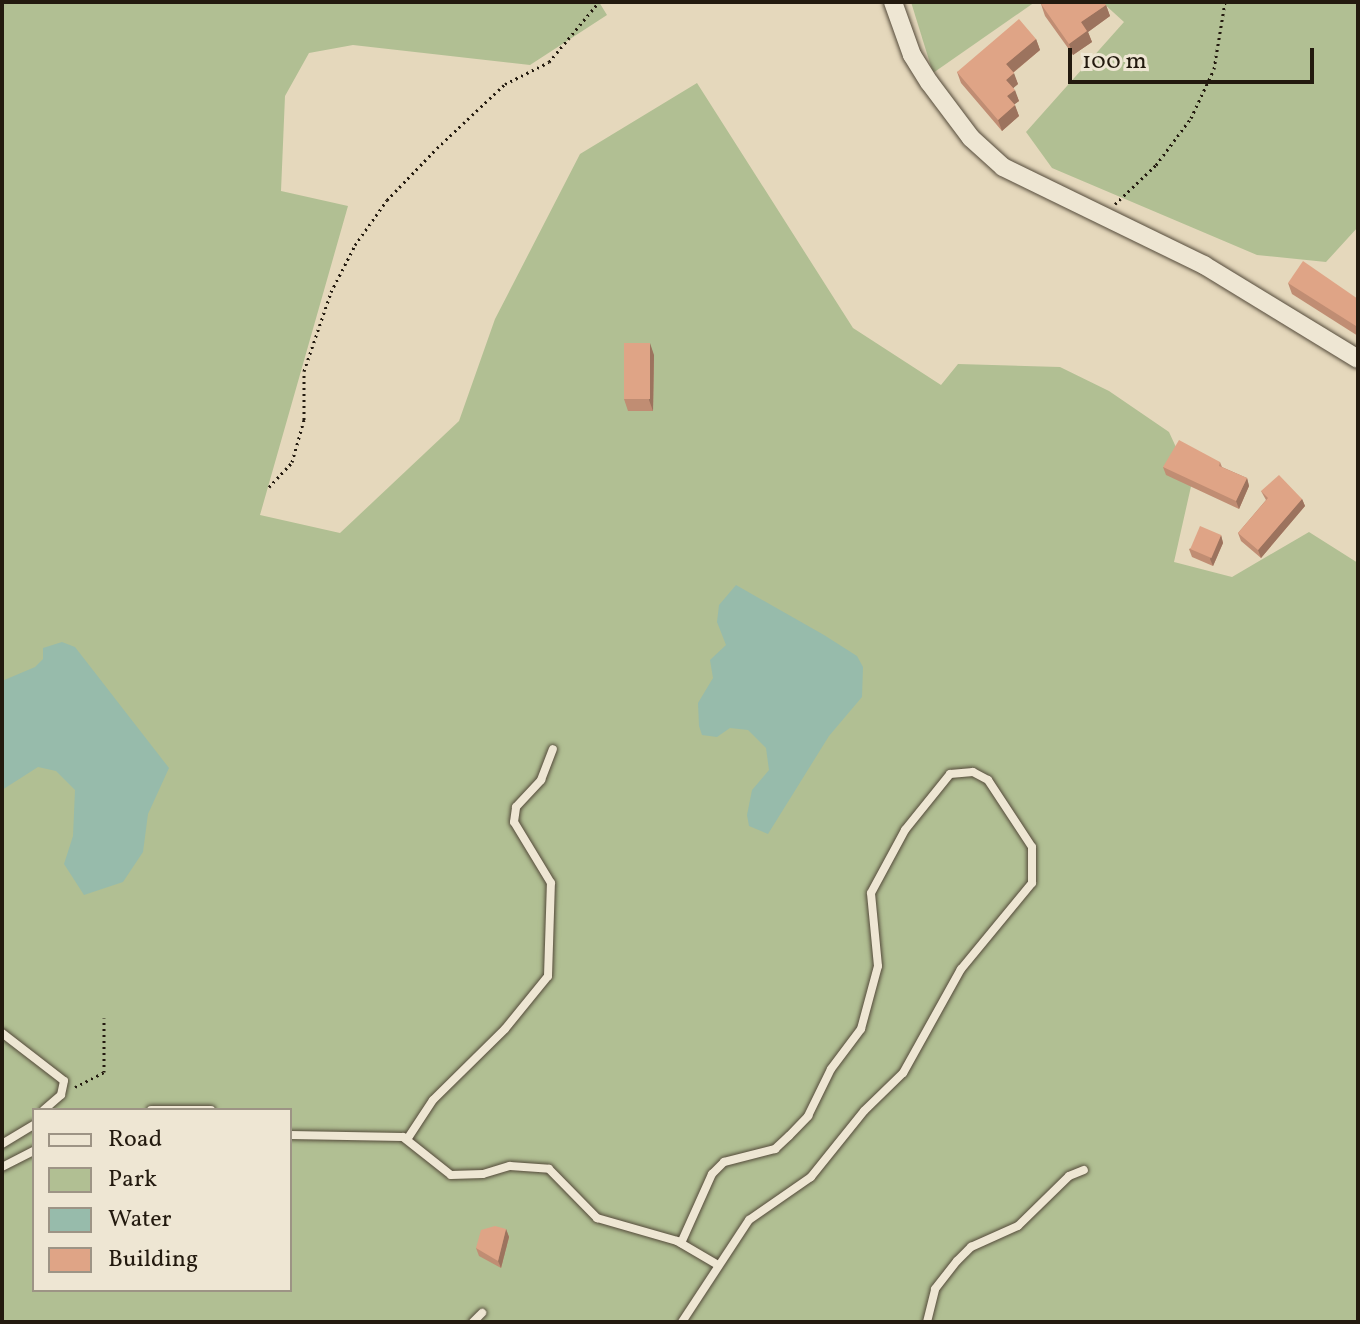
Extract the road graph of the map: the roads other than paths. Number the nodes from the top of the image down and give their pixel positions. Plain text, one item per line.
1 (893, 2) edge
2 (1358, 359) edge
3 (553, 749) dead end
4 (2, 1033) edge
5 (46, 1108) edge
6 (29, 1126) edge
7 (292, 1135) edge
8 (408, 1138) junction
9 (2, 1144) edge
10 (32, 1152) edge
11 (2, 1167) edge
12 (1084, 1170) dead end
13 (681, 1243) junction
14 (718, 1265) junction
15 (482, 1313) dead end
16 (473, 1322) edge
17 (682, 1322) edge
18 (927, 1322) edge

1 - 2 street
3 - 8 lane
4 - 5 lane
6 - 9 lane
7 - 8 lane
8 - 13 lane
10 - 11 lane
12 - 18 lane
13 - 14 lane
13 - 14 lane
14 - 17 lane
15 - 16 lane

